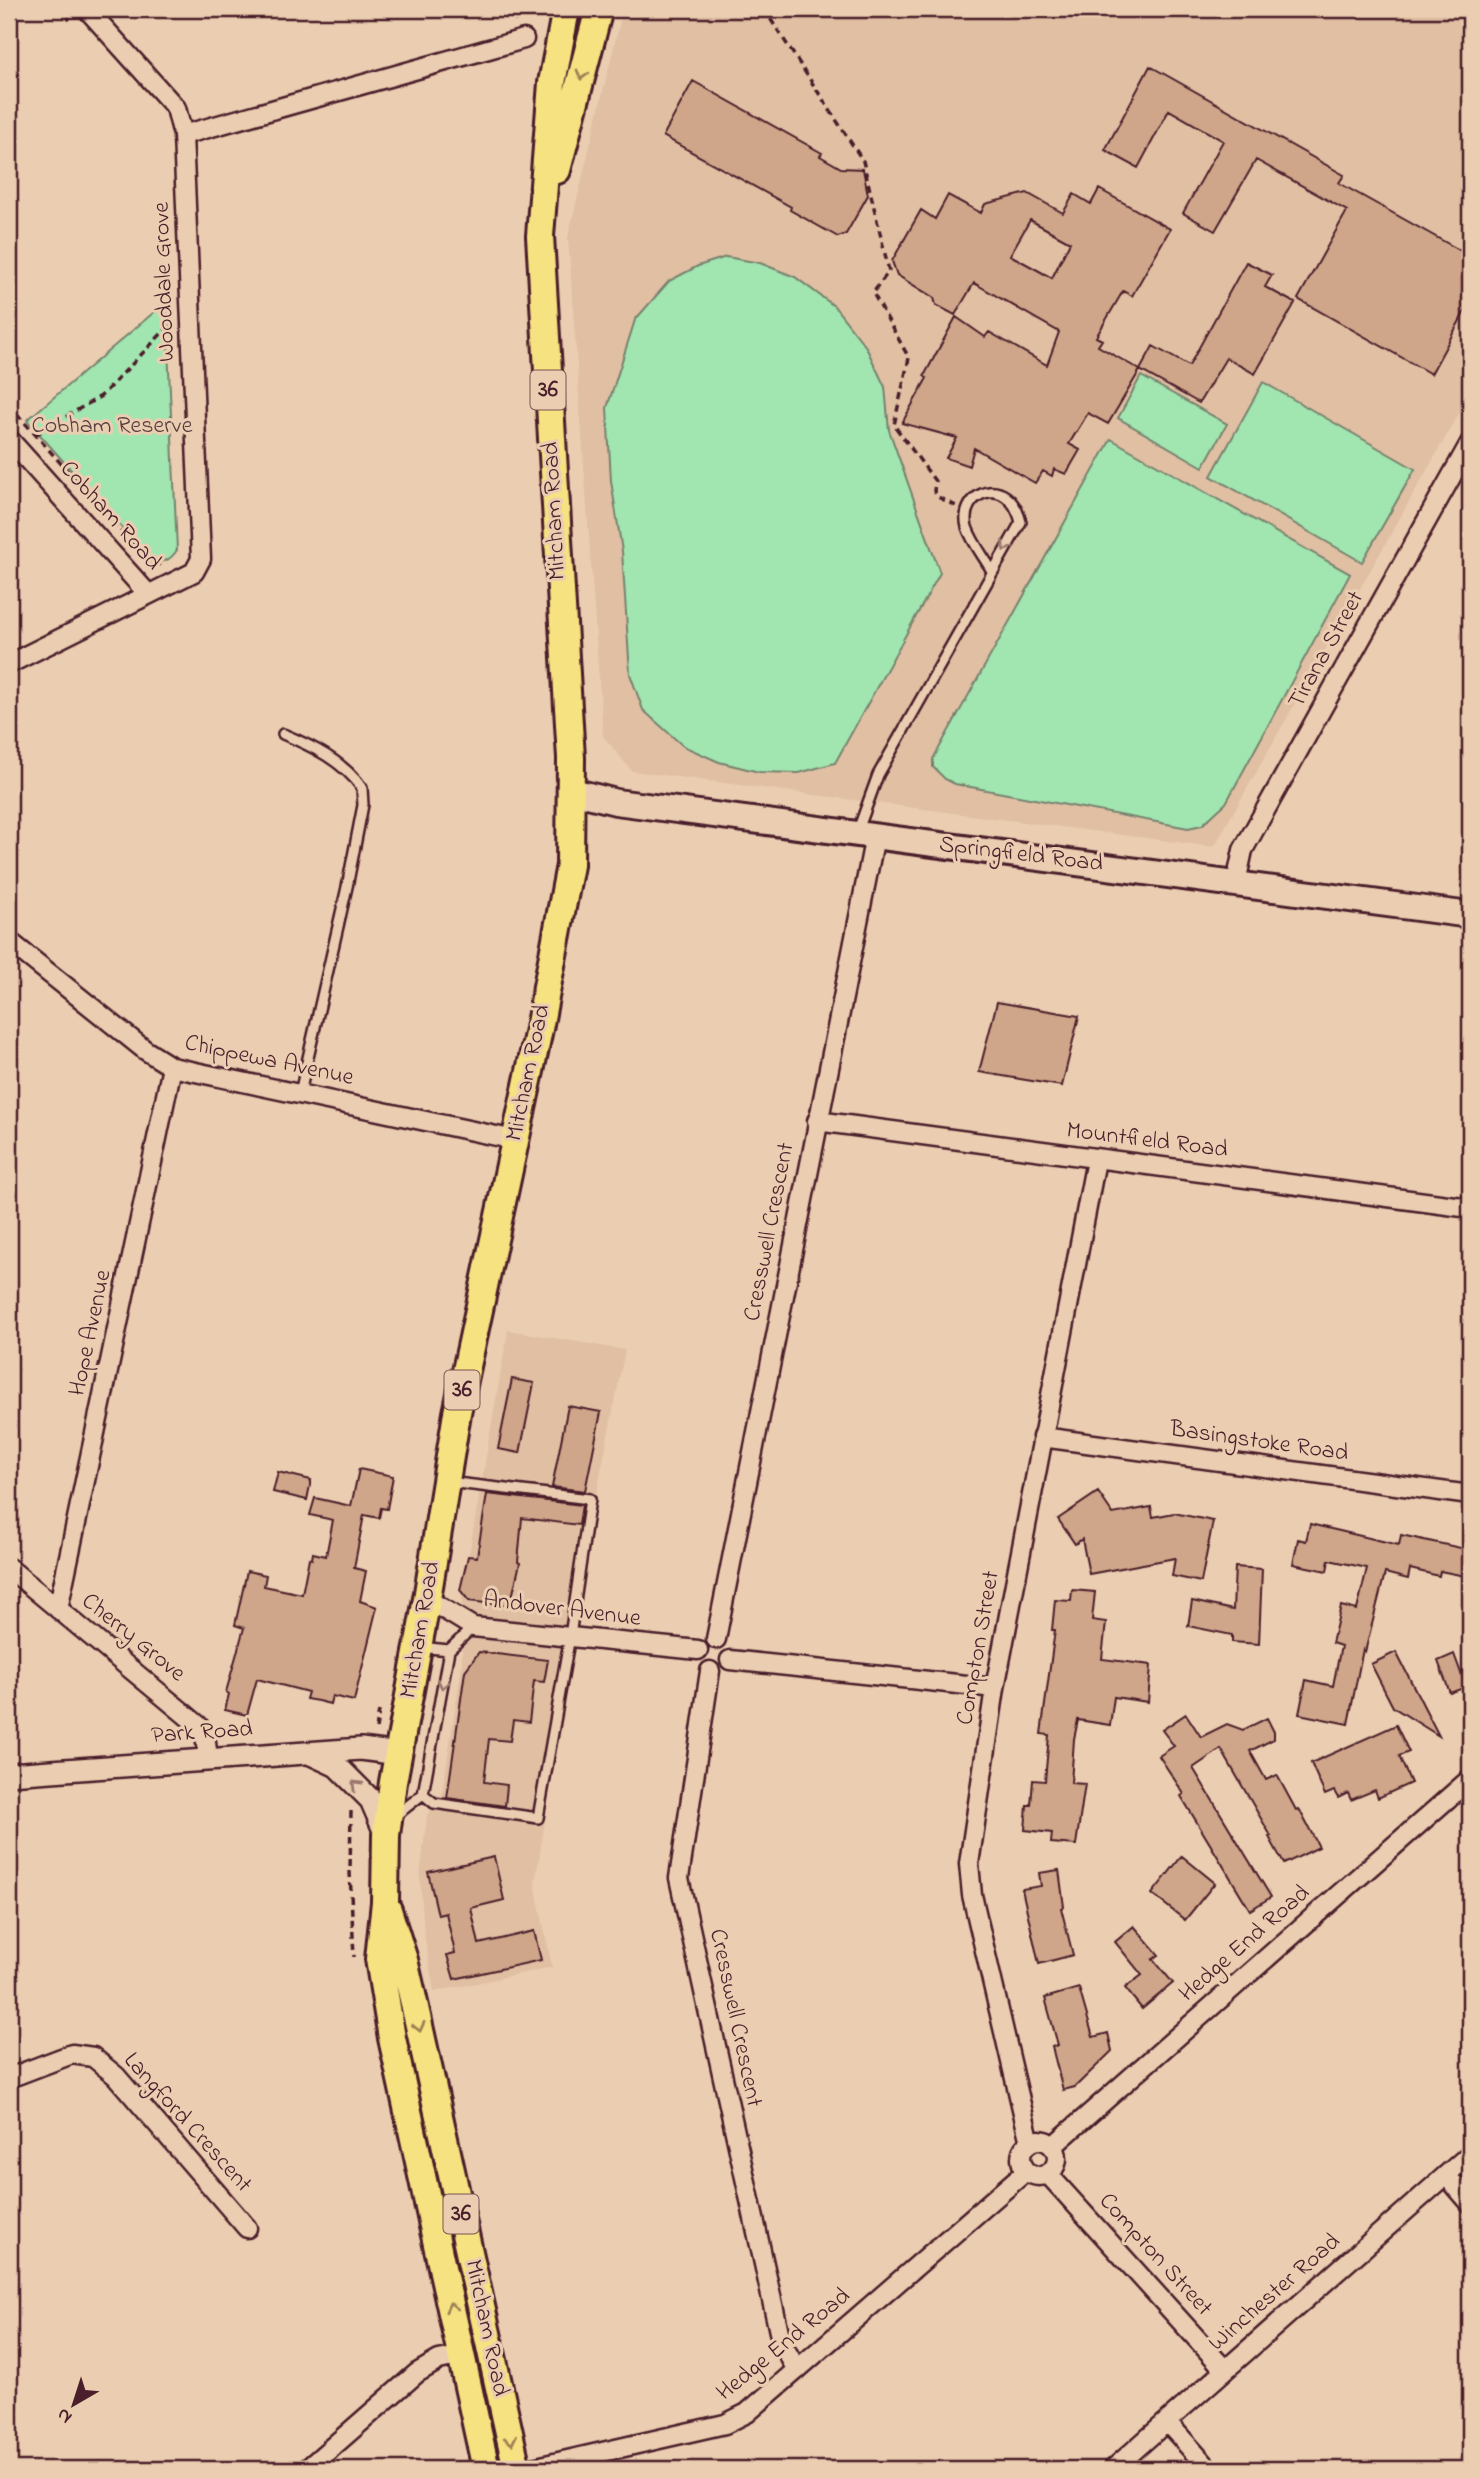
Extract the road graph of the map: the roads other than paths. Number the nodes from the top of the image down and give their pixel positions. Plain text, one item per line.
1 (87, 9) edge
2 (568, 9) edge
3 (598, 13) edge
4 (524, 39) dead end
5 (183, 135) junction
6 (540, 236) junction
7 (9, 439) edge
8 (1470, 443) edge
9 (992, 571) junction
10 (148, 594) junction
11 (9, 664) edge
12 (283, 734) dead end
13 (572, 791) junction
14 (866, 835) junction
15 (1236, 883) junction
16 (1470, 915) edge
17 (9, 941) edge
18 (172, 1067) junction
19 (300, 1093) junction
20 (817, 1121) junction
21 (515, 1140) junction
22 (1096, 1160) junction
23 (1470, 1208) edge
24 (1042, 1437) junction
25 (446, 1481) junction
26 (1470, 1495) edge
27 (9, 1568) edge
28 (427, 1600) junction
29 (58, 1609) junction
30 (473, 1627) junction
31 (570, 1636) junction
32 (716, 1639) junction
33 (418, 1647) junction
34 (449, 1650) junction
35 (698, 1650) junction
36 (730, 1660) junction
37 (710, 1671) junction
38 (995, 1688) junction
39 (307, 1752) junction
40 (399, 1754) junction
41 (208, 1758) junction
42 (9, 1774) edge
43 (1470, 1779) edge
44 (423, 1794) junction
45 (387, 1828) junction
46 (385, 1902) junction
47 (9, 2078) edge
48 (1030, 2143) junction
49 (1052, 2146) junction
50 (1470, 2154) edge
51 (1026, 2171) junction
52 (1048, 2174) junction
53 (1446, 2175) junction
54 (1470, 2203) edge
55 (247, 2228) dead end
56 (492, 2351) junction
57 (462, 2356) junction
58 (797, 2370) junction
59 (1225, 2370) junction
60 (1167, 2422) junction
61 (587, 2455) junction
62 (307, 2469) edge
63 (486, 2469) edge
64 (517, 2469) edge
65 (528, 2469) edge
66 (600, 2469) edge
67 (1113, 2469) edge
68 (1209, 2469) edge

1 - 5 street, Wooddale Grove
2 - 3 street
2 - 6 main road, Mitcham Road / 36
3 -> 6 main road, Mitcham Road / 36
4 - 5 street
5 - 10 street, Wooddale Grove
6 - 13 main road, Mitcham Road / 36
7 - 10 street, Cobham Road
8 - 15 street, Tirana Street
9 -> 9 lane
9 - 14 lane
10 - 11 street, Wooddale Grove
12 - 19 lane
13 - 14 main road, Springfield Road
13 - 21 main road, Mitcham Road / 36
14 - 15 main road, Springfield Road
14 - 20 street, Cresswell Crescent
15 - 16 main road, Springfield Road
17 - 18 street, Chippewa Avenue
18 - 19 street, Chippewa Avenue
18 - 29 street, Hope Avenue
19 - 21 street, Chippewa Avenue
20 - 22 street, Mountfield Road
20 - 32 street, Cresswell Crescent
21 - 25 main road, Mitcham Road / 36
22 - 23 street, Mountfield Road
22 - 24 street, Compton Street
24 - 26 street, Basingstoke Road
24 - 38 street, Compton Street
25 - 28 main road, Mitcham Road / 36
25 - 31 lane
27 - 29 street, Cherry Grove
28 - 30 street, Andover Avenue
28 - 33 main road, Mitcham Road / 36
29 - 41 street, Cherry Grove
30 - 31 street, Andover Avenue
30 - 34 lane
31 - 35 street, Andover Avenue
31 - 44 lane
32 - 35 street
32 - 36 street
33 - 34 lane
33 - 40 main road, Mitcham Road / 36
34 -> 44 lane
35 - 37 street
36 - 37 street
36 - 38 street
37 - 58 street, Cresswell Crescent
38 - 48 street, Compton Street
39 - 40 street, Park Road
39 - 41 street, Park Road
45 -> 39 street
40 - 45 main road, Mitcham Road / 36
41 - 42 street, Park Road
43 - 49 street, Hedge End Road
44 - 45 lane
45 - 46 main road, Mitcham Road / 36
46 -> 56 main road, Mitcham Road / 36
57 -> 46 main road, Mitcham Road / 36
47 - 55 street, Langford Crescent
48 - 49 street
48 - 51 street
49 - 52 street
50 - 53 street, Winchester Road
51 - 52 street
51 - 58 street, Hedge End Road
52 - 59 street, Compton Street
53 - 54 street
53 - 59 street, Winchester Road
56 - 57 main road
56 -> 64 main road, Mitcham Road / 36
57 - 62 street
57 - 63 main road, Mitcham Road / 36
58 - 61 street, Hedge End Road
59 - 60 street, Winchester Road
60 - 67 street, Winchester Road
60 - 68 street
61 - 65 street, Hedge End Road
61 - 66 street

